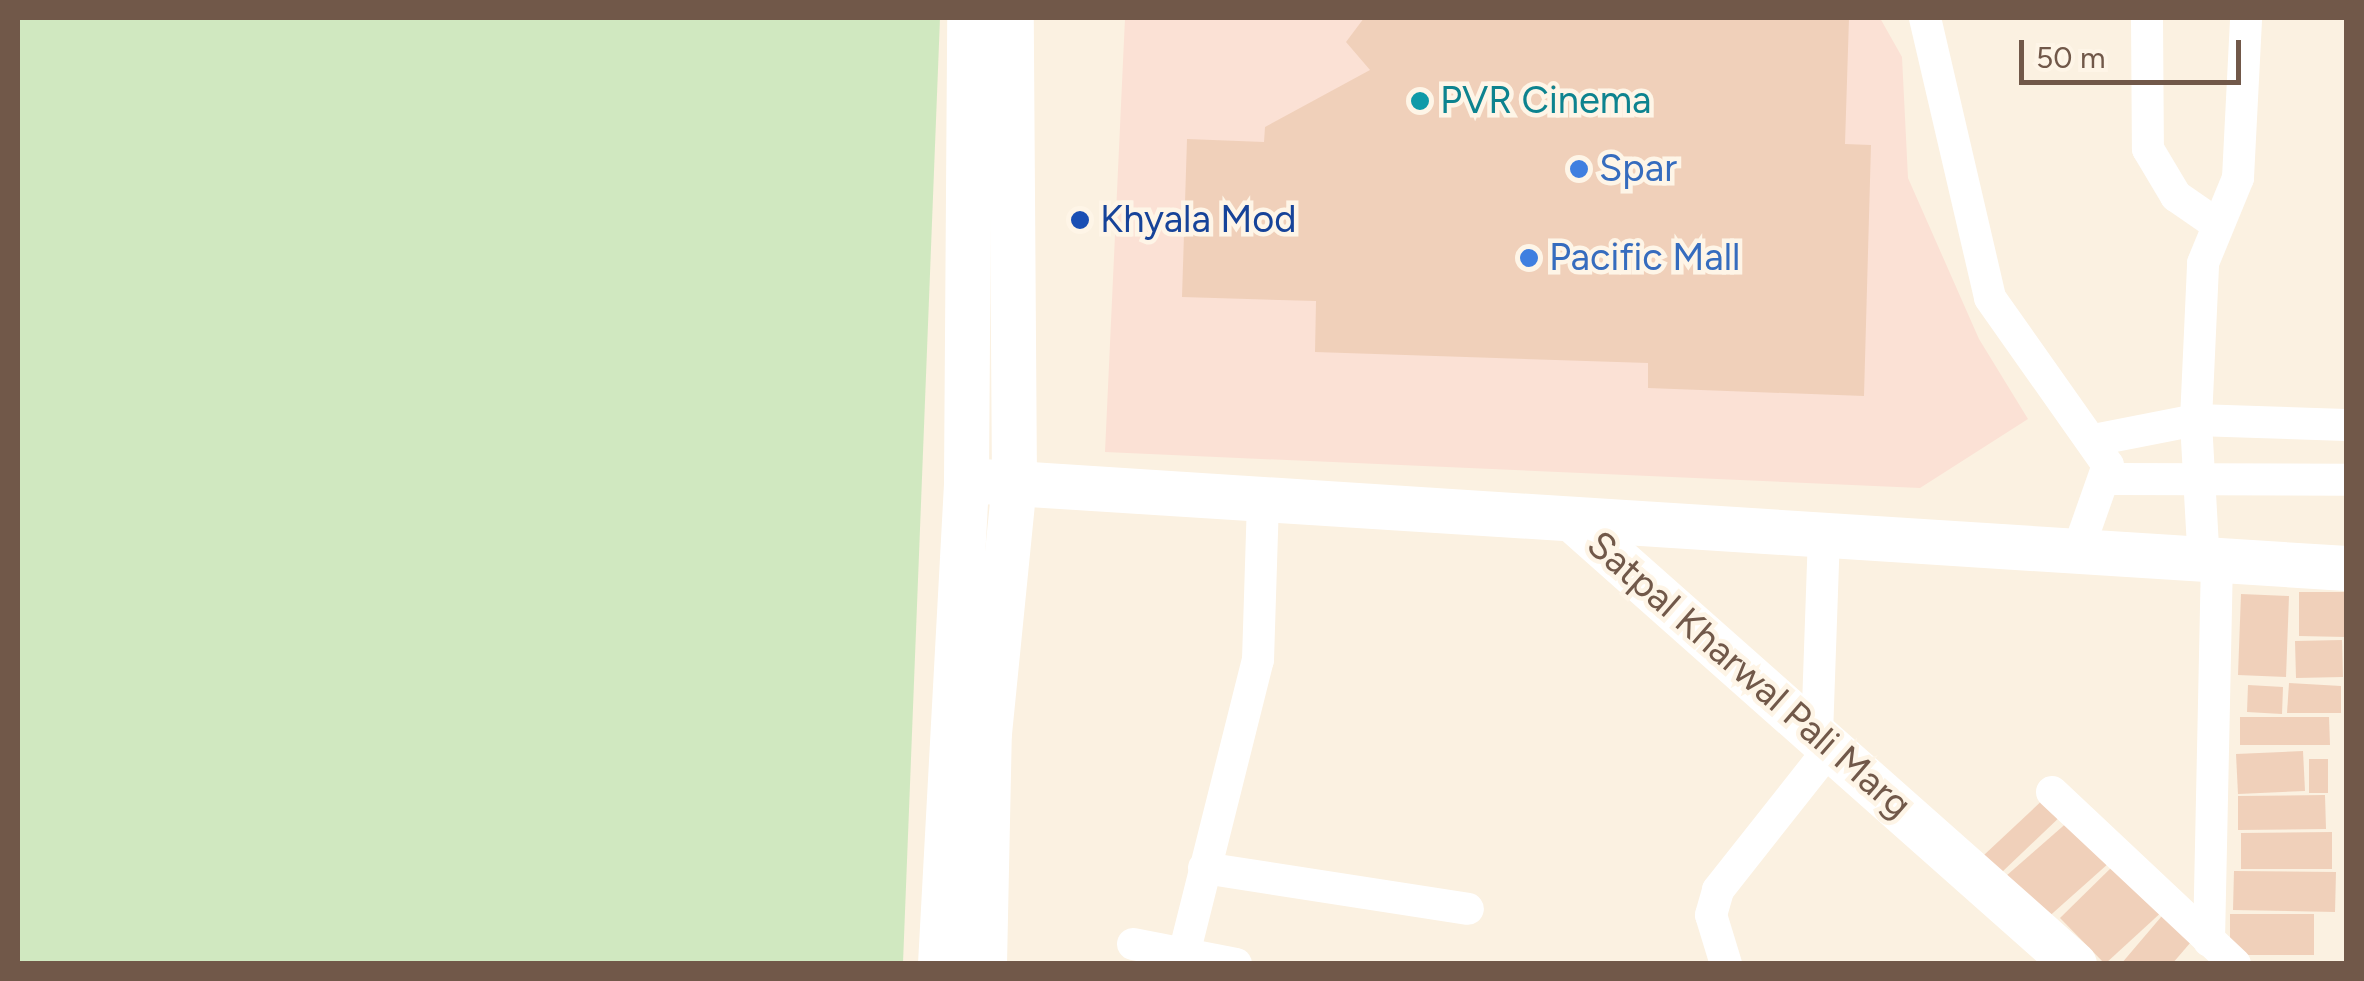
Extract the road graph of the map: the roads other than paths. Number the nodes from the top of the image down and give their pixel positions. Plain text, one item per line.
1 (970, 18) edge
2 (1011, 18) edge
3 (1924, 18) edge
4 (2146, 18) edge
5 (2246, 18) edge
6 (2218, 225) junction
7 (2196, 420) junction
8 (2346, 424) edge
9 (2094, 440) junction
10 (2198, 477) junction
11 (966, 480) junction
12 (2109, 480) junction
13 (2346, 480) edge
14 (1014, 482) junction
15 (1263, 499) junction
16 (1574, 521) junction
17 (1824, 538) junction
18 (2076, 556) junction
19 (2211, 566) junction
20 (2346, 568) edge
21 (1824, 741) junction
22 (2052, 792) dead end
23 (1204, 868) junction
24 (1468, 909) dead end
25 (2210, 941) junction
26 (1133, 944) dead end
27 (1184, 954) junction
28 (1723, 954) edge
29 (940, 964) edge
30 (984, 964) edge
31 (1236, 964) edge
32 (1747, 964) edge
33 (2074, 964) edge
34 (2235, 964) edge

1 - 11 street
2 - 14 street
3 - 9 street
4 - 6 street
5 - 6 street
6 - 7 street
7 - 8 street
7 - 9 street
7 - 10 street
9 - 12 street
10 - 12 street
10 - 13 street
10 - 19 street
11 - 14 street, Satpal Kharwal Pali Marg
11 - 29 street
12 - 18 street
14 - 15 street, Satpal Kharwal Pali Marg
14 - 30 street
15 - 16 street, Satpal Kharwal Pali Marg
15 - 23 street
16 - 17 street
16 - 21 street, Satpal Kharwal Pali Marg
17 - 18 street
17 - 21 street
18 - 19 street
19 - 20 street
19 - 25 street
21 - 28 street
21 - 33 street, Satpal Kharwal Pali Marg
22 - 25 street
23 - 24 street
23 - 27 street
25 - 34 street
26 - 27 street
27 - 31 street
28 - 32 street

